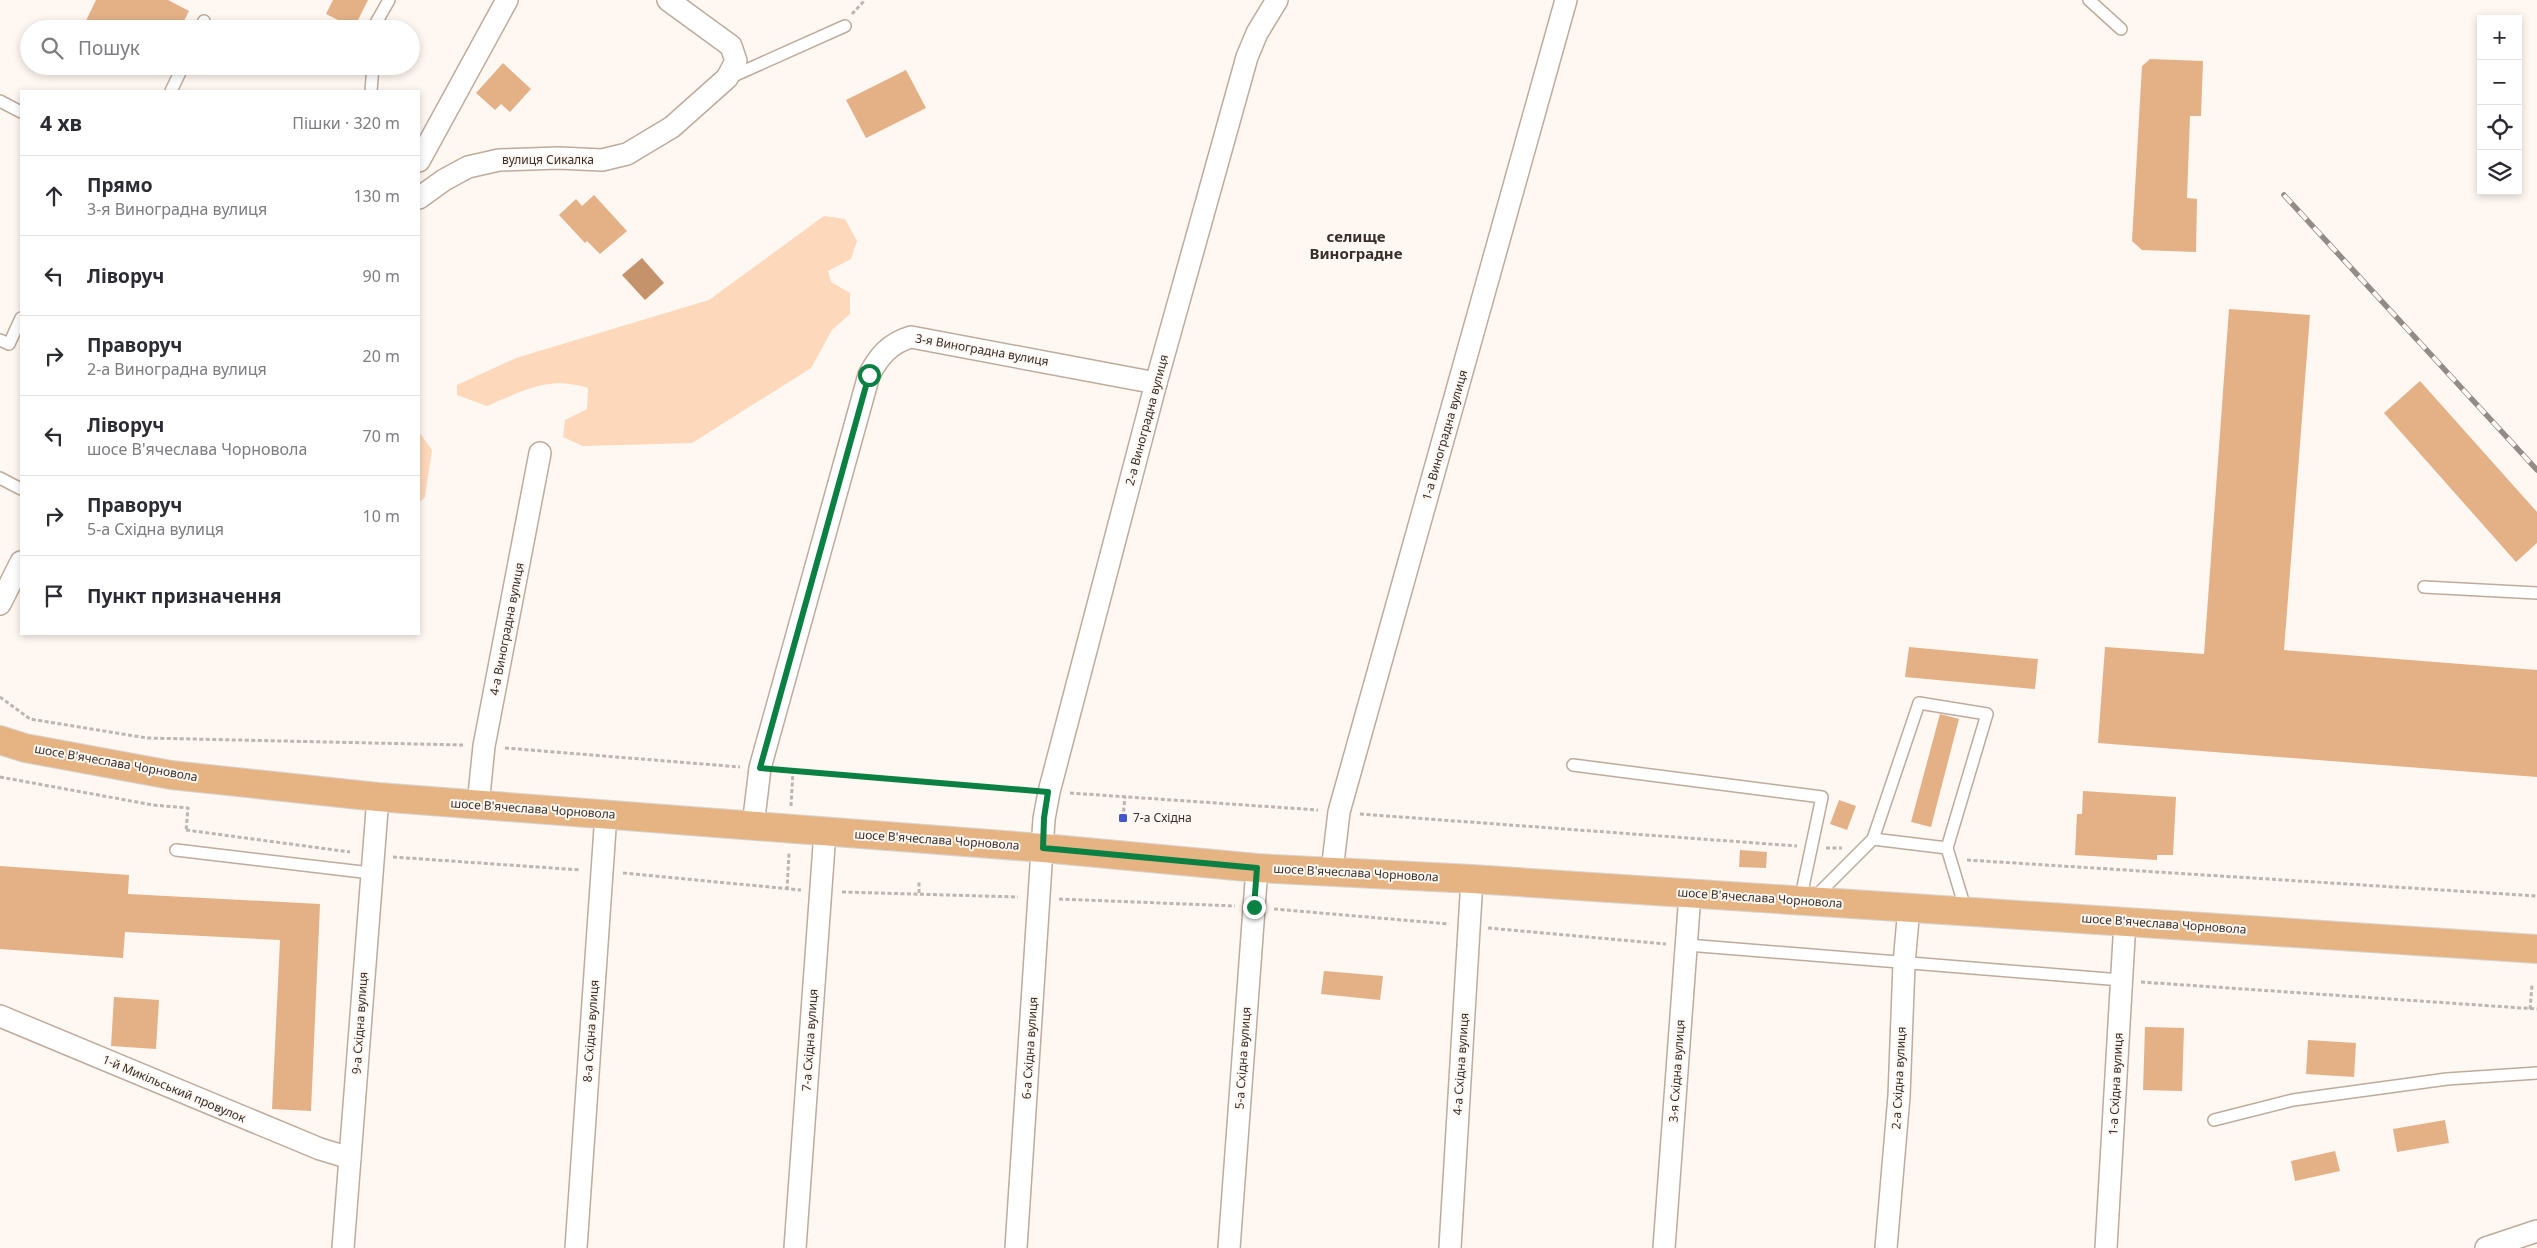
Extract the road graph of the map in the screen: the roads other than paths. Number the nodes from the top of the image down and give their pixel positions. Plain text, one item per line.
1 (390, 0) edge
2 (507, 0) edge
3 (668, 0) edge
4 (1277, 0) edge
5 (1566, 0) edge
6 (2089, 0) edge
7 (378, 20) edge
8 (845, 26) dead end
9 (2121, 29) dead end
10 (179, 75) edge
11 (372, 75) edge
12 (727, 78) junction
13 (171, 90) edge
14 (371, 90) edge
15 (0, 101) edge
16 (20, 111) edge
17 (420, 159) edge
18 (420, 197) edge
19 (20, 320) edge
20 (0, 340) edge
21 (1156, 383) junction
22 (540, 453) dead end
23 (0, 478) edge
24 (20, 488) edge
25 (20, 564) edge
26 (2424, 587) dead end
27 (2537, 593) edge
28 (0, 604) edge
29 (0, 740) edge
30 (1573, 766) dead end
31 (378, 797) junction
32 (478, 805) junction
33 (606, 814) junction
34 (753, 826) junction
35 (826, 832) junction
36 (1873, 840) junction
37 (1043, 848) junction
38 (176, 850) dead end
39 (1948, 853) junction
40 (372, 864) junction
41 (1257, 868) junction
42 (1332, 871) junction
43 (1472, 879) junction
44 (1690, 894) junction
45 (1805, 901) junction
46 (1909, 907) junction
47 (1966, 911) junction
48 (2126, 921) junction
49 (1687, 945) junction
50 (2537, 949) edge
51 (1904, 964) junction
52 (2121, 980) junction
53 (0, 1016) edge
54 (2537, 1073) edge
55 (2214, 1120) dead end
56 (350, 1158) junction
57 (2537, 1231) edge
58 (343, 1248) edge
59 (576, 1248) edge
60 (795, 1248) edge
61 (1016, 1248) edge
62 (1229, 1248) edge
63 (1450, 1248) edge
64 (1664, 1248) edge
65 (1886, 1248) edge
66 (2106, 1248) edge
67 (2486, 1248) edge

1 - 7 lane
2 - 17 street
3 - 12 street
4 - 21 street, 2-а Виноградна вулиця
5 - 42 street, 1-а Виноградна вулиця
6 - 9 lane
8 - 12 lane
10 - 13 lane
11 - 14 lane
12 - 18 street, вулиця Сикалка
15 - 16 lane
19 - 20 lane
21 - 34 street, 3-я Виноградна вулиця
21 - 37 street, 2-а Виноградна вулиця
22 - 32 street, 4-а Виноградна вулиця
23 - 24 lane
25 - 28 street
26 - 27 lane
29 - 31 main road, шосе В'ячеслава Чорновола
30 - 45 lane
31 - 32 main road, шосе В'ячеслава Чорновола
31 - 40 street, 9-а Східна вулиця
32 - 33 main road, шосе В'ячеслава Чорновола
33 - 34 main road, шосе В'ячеслава Чорновола
33 - 59 street, 8-а Східна вулиця
34 - 35 main road, шосе В'ячеслава Чорновола
35 - 37 main road, шосе В'ячеслава Чорновола
35 - 60 street, 7-а Східна вулиця
36 - 39 lane
36 - 39 lane
36 - 45 lane
37 - 41 main road, шосе В'ячеслава Чорновола
37 - 61 street, 6-а Східна вулиця
38 - 40 lane
39 - 47 lane
40 - 56 street, 9-а Східна вулиця
41 - 42 main road, шосе В'ячеслава Чорновола
41 - 62 street, 5-а Східна вулиця
42 - 43 main road, шосе В'ячеслава Чорновола
43 - 44 main road, шосе В'ячеслава Чорновола
43 - 63 street, 4-а Східна вулиця
44 - 45 main road, шосе В'ячеслава Чорновола
44 - 49 street, 3-я Східна вулиця
45 - 46 main road, шосе В'ячеслава Чорновола
46 - 47 main road, шосе В'ячеслава Чорновола
46 - 51 street, 2-а Східна вулиця
47 - 48 main road, шосе В'ячеслава Чорновола
48 - 50 main road, шосе В'ячеслава Чорновола
48 - 52 street, 1-а Східна вулиця
49 - 51 lane
49 - 64 street, 3-я Східна вулиця
51 - 52 lane
51 - 65 street, 2-а Східна вулиця
52 - 66 street, 1-а Східна вулиця
53 - 56 street, 1-й Микільський провулок
54 - 55 lane
56 - 58 street, 9-а Східна вулиця
57 - 67 street

